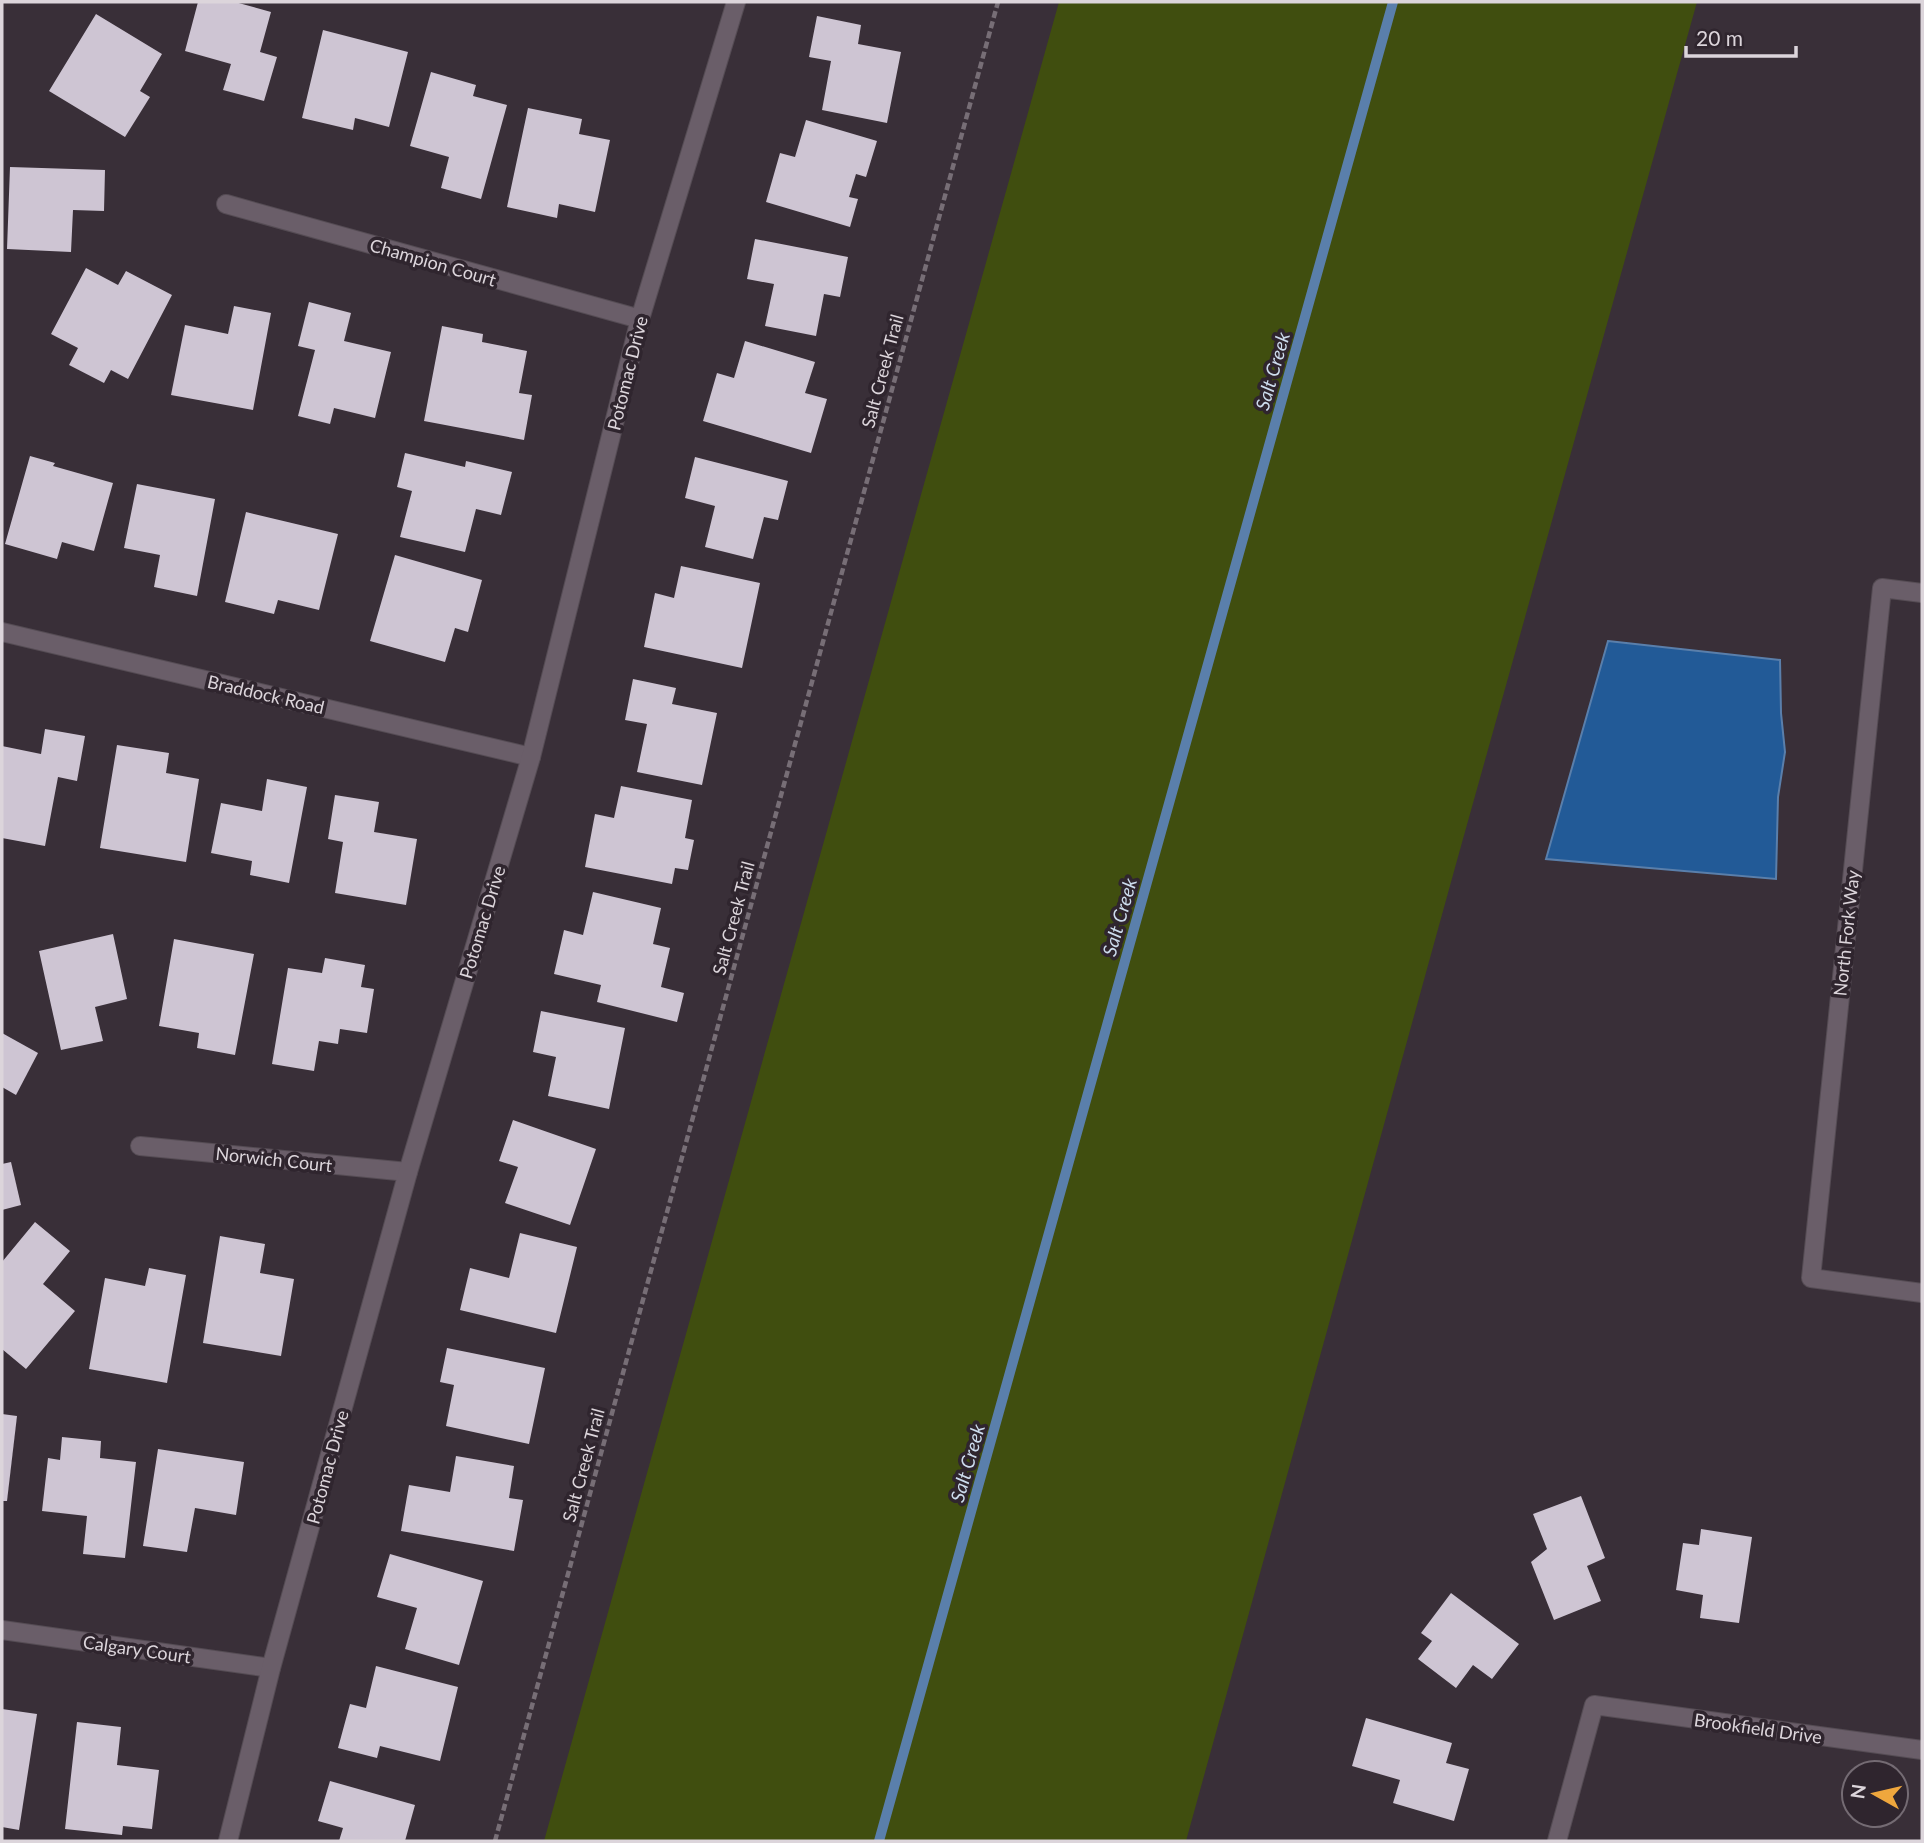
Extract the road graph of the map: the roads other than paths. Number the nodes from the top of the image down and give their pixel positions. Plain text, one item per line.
1 (736, 2) edge
2 (226, 204) dead end
3 (640, 319) junction
4 (1922, 593) edge
5 (2, 632) edge
6 (531, 757) junction
7 (140, 1146) dead end
8 (408, 1172) junction
9 (1922, 1293) edge
10 (2, 1630) edge
11 (271, 1668) junction
12 (1922, 1750) edge
13 (228, 1841) edge
14 (1557, 1841) edge

1 - 3 street, Potomac Drive
2 - 3 street, Champion Court
3 - 6 street, Potomac Drive
4 - 9 street, North Fork Way
5 - 6 street, Braddock Road
6 - 8 street, Potomac Drive
7 - 8 street, Norwich Court
8 - 11 street, Potomac Drive
10 - 11 street, Calgary Court
11 - 13 street, Potomac Drive
12 - 14 street, Brookfield Drive

